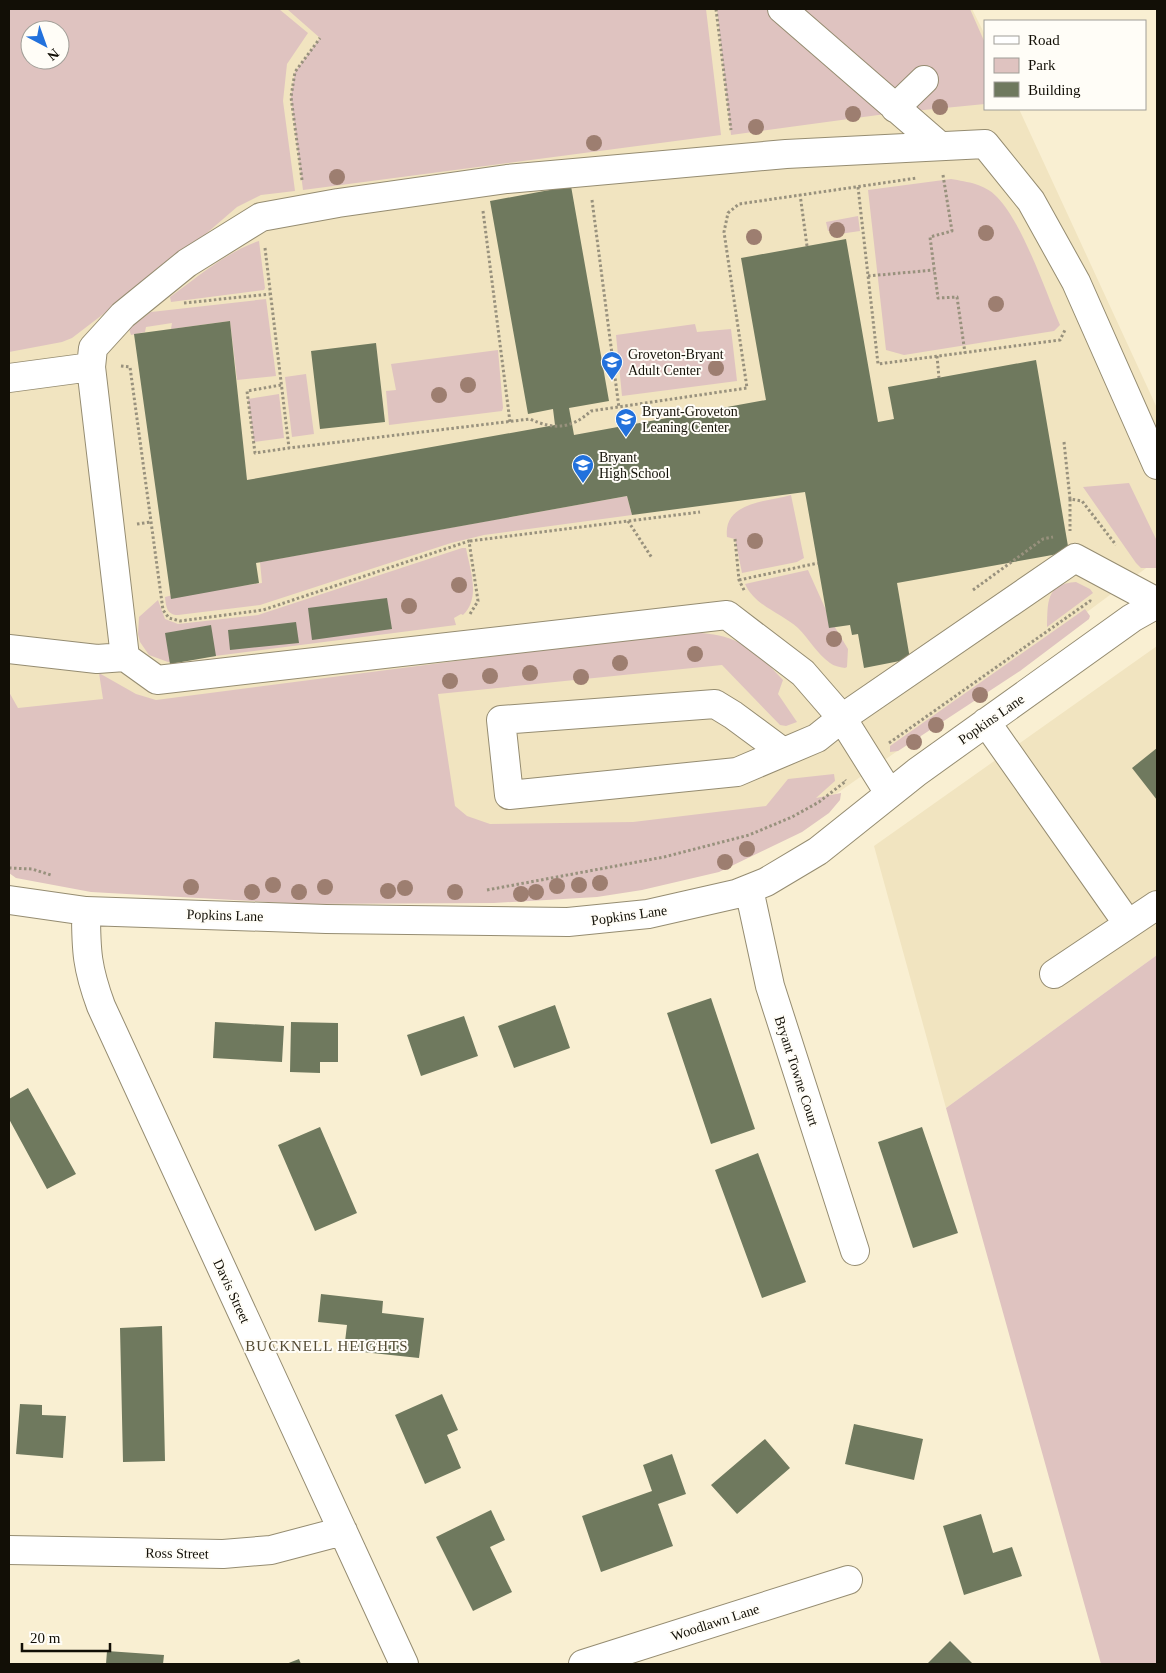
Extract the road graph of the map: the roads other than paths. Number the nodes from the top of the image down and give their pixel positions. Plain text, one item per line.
1 (782, 9) edge
2 (924, 80) dead end
3 (895, 108) junction
4 (940, 146) junction
5 (92, 358) junction
6 (9, 378) edge
7 (1157, 465) edge
8 (1157, 603) edge
9 (9, 649) edge
10 (125, 657) junction
11 (842, 718) junction
12 (986, 722) junction
13 (783, 752) junction
14 (890, 794) junction
15 (749, 889) junction
16 (9, 900) edge
17 (1157, 905) edge
18 (86, 911) junction
19 (1128, 924) junction
20 (1054, 974) dead end
21 (855, 1251) dead end
22 (343, 1531) junction
23 (9, 1550) edge
24 (848, 1580) dead end
25 (404, 1664) edge
26 (582, 1664) edge

1 - 3 street
2 - 3 street
3 - 4 street
4 - 5 street
4 - 7 street
5 - 6 street
5 - 10 street
8 - 11 street
8 - 12 street, Popkins Lane
9 - 10 street
10 - 11 street
11 - 13 street
11 - 14 street
12 - 14 street, Popkins Lane
12 - 19 street
13 - 13 street
14 - 15 street, Popkins Lane
15 - 18 street, Popkins Lane
15 - 21 street, Bryant Towne Court
16 - 18 street, Popkins Lane
17 - 19 street
18 - 22 street, Davis Street
19 - 20 street
22 - 23 street, Ross Street
22 - 25 street, Davis Street
24 - 26 street, Woodlawn Lane

